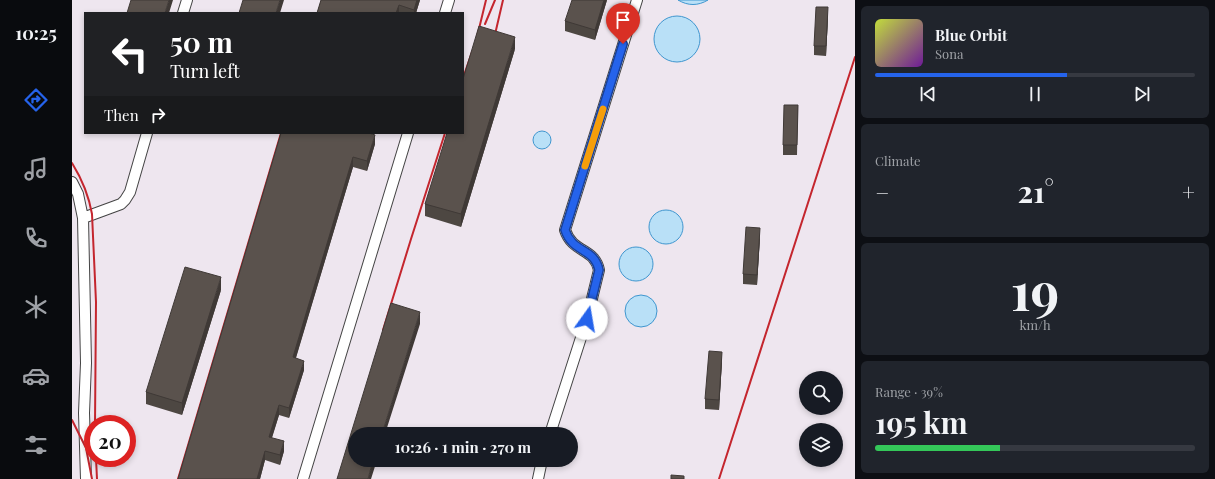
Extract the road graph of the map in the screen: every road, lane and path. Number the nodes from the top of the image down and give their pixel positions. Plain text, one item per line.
1 (187, 0) edge
2 (449, 0) edge
3 (637, 0) edge
4 (183, 12) edge
5 (445, 12) edge
6 (147, 134) edge
7 (408, 134) edge
8 (72, 182) edge
9 (83, 218) junction
10 (552, 427) edge
11 (541, 467) edge
12 (86, 479) edge
13 (303, 479) edge
14 (538, 479) edge

1 - 4 lane
2 - 5 lane
3 - 10 lane
6 - 9 lane
7 - 13 lane
8 - 9 lane
9 - 12 lane
11 - 14 lane

